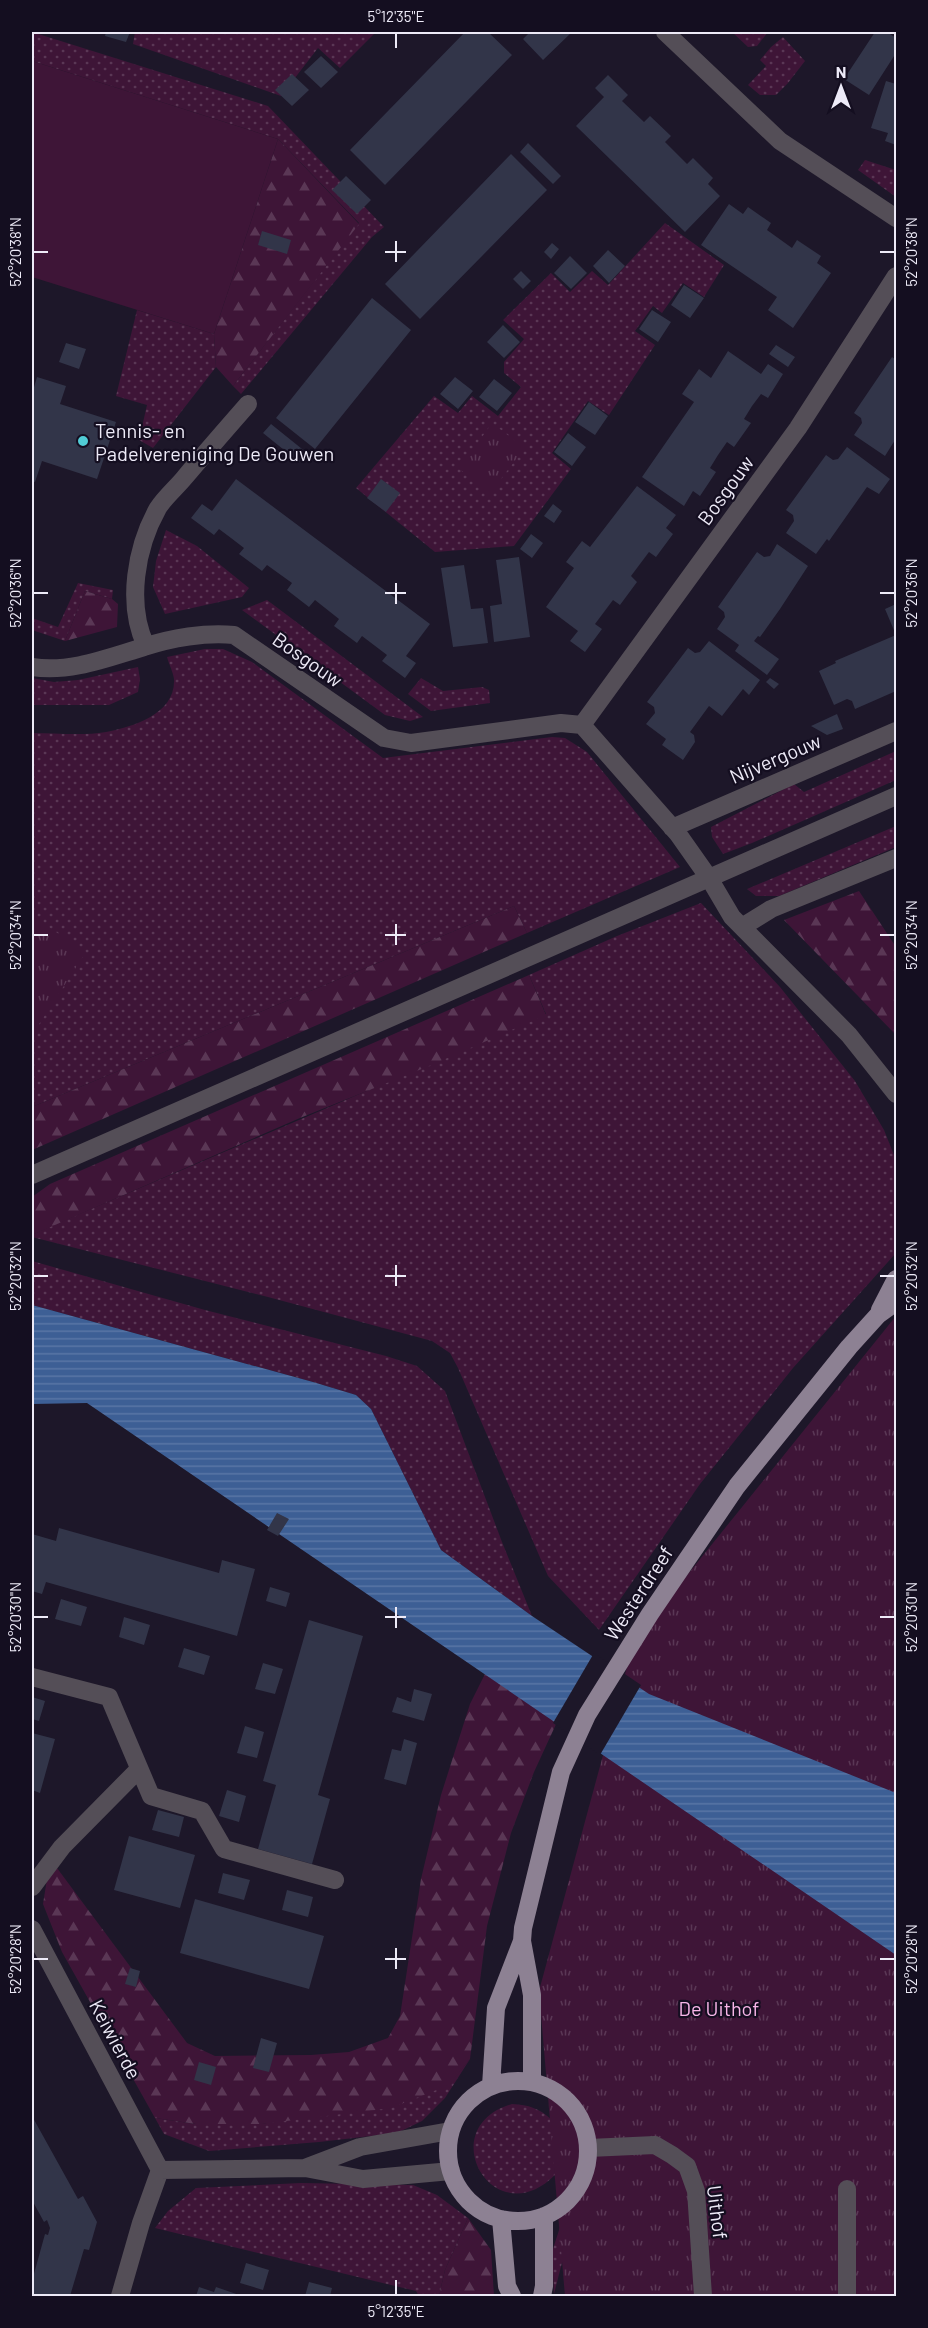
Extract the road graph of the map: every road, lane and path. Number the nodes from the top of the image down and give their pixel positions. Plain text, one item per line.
1 (665, 32) edge
2 (897, 218) edge
3 (897, 276) edge
4 (248, 404) dead end
5 (146, 646) junction
6 (32, 667) edge
7 (582, 725) junction
8 (897, 731) edge
9 (897, 796) edge
10 (672, 828) junction
11 (897, 858) edge
12 (709, 879) junction
13 (742, 927) junction
14 (897, 1094) edge
15 (32, 1175) edge
16 (897, 1279) edge
17 (897, 1302) edge
18 (878, 1315) junction
19 (32, 1677) edge
20 (139, 1769) junction
21 (335, 1880) dead end
22 (32, 1887) edge
23 (32, 1929) edge
24 (522, 1941) junction
25 (532, 2082) junction
26 (491, 2086) junction
27 (450, 2131) junction
28 (589, 2148) junction
29 (305, 2168) junction
30 (160, 2170) junction
31 (451, 2171) junction
32 (847, 2189) dead end
33 (544, 2216) junction
34 (501, 2219) junction
35 (120, 2296) edge
36 (512, 2296) edge
37 (542, 2296) edge
38 (703, 2296) edge
39 (847, 2296) edge

1 - 2 street
3 - 7 street, Bosgouw
4 - 5 street
5 - 6 street, Bosgouw
5 - 7 street, Bosgouw
7 - 10 street
8 - 10 street, Nijvergouw
9 - 12 street
10 - 12 street
11 - 13 street
12 - 13 street
12 - 15 street
13 - 14 street
16 - 18 main road, Westerdreef
17 - 18 main road, Westerdreef
18 - 24 main road, Westerdreef
19 - 20 street
20 - 21 street
20 - 22 street
23 - 30 street, Keiwierde
24 - 25 main road, Westerdreef
24 - 26 main road, Westerdreef
25 - 26 main road
25 - 28 main road
26 - 27 main road
27 - 29 street
27 - 31 main road
28 - 33 main road
28 - 38 street, Uithof
29 - 30 street
29 - 31 street
30 - 35 street
31 - 34 main road
32 - 39 street
33 - 34 main road
33 - 37 main road
34 - 36 main road

